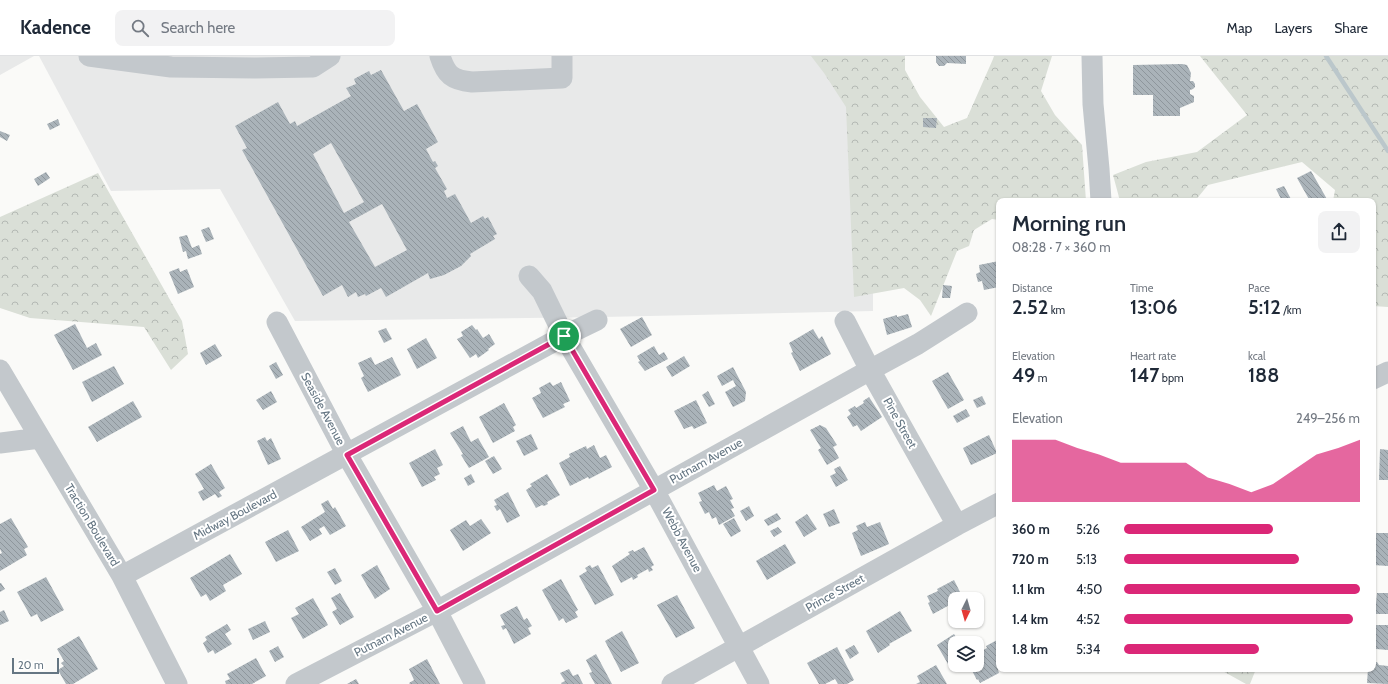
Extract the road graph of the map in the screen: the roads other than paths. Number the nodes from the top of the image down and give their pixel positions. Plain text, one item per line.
1 (89, 56) edge
2 (330, 56) edge
3 (440, 56) edge
4 (562, 56) edge
5 (1092, 56) edge
6 (241, 62) edge
7 (1101, 198) edge
8 (529, 276) dead end
9 (966, 313) dead end
10 (597, 320) dead end
11 (845, 321) dead end
12 (277, 322) dead end
13 (564, 336) junction
14 (0, 370) edge
15 (870, 370) junction
16 (1388, 372) edge
17 (1376, 378) edge
18 (40, 438) junction
19 (0, 443) edge
20 (347, 455) junction
21 (654, 490) junction
22 (996, 505) edge
23 (957, 525) junction
24 (122, 576) junction
25 (437, 611) junction
26 (740, 647) junction
27 (177, 684) edge
28 (296, 684) edge
29 (475, 684) edge
30 (672, 684) edge
31 (759, 684) edge

1 - 6 street
2 - 6 street
3 - 4 street
5 - 7 street
8 - 13 street, Webb Avenue
9 - 15 street, Putnam Avenue
10 - 13 street, Midway Boulevard
11 - 15 street, Pine Street
12 - 20 street, Seaside Avenue
13 - 20 street, Midway Boulevard
13 - 21 street, Webb Avenue
14 - 18 street, Traction Boulevard
15 - 21 street, Putnam Avenue
15 - 23 street, Pine Street
16 - 17 street
18 - 19 street
18 - 24 street, Traction Boulevard
20 - 24 street, Midway Boulevard
20 - 25 street, Seaside Avenue
21 - 25 street, Putnam Avenue
21 - 26 street, Webb Avenue
22 - 23 street, Prince Street
23 - 26 street, Prince Street
24 - 27 street, Traction Boulevard
25 - 28 street, Putnam Avenue
25 - 29 street, Seaside Avenue
26 - 30 street, Prince Street
26 - 31 street, Webb Avenue

